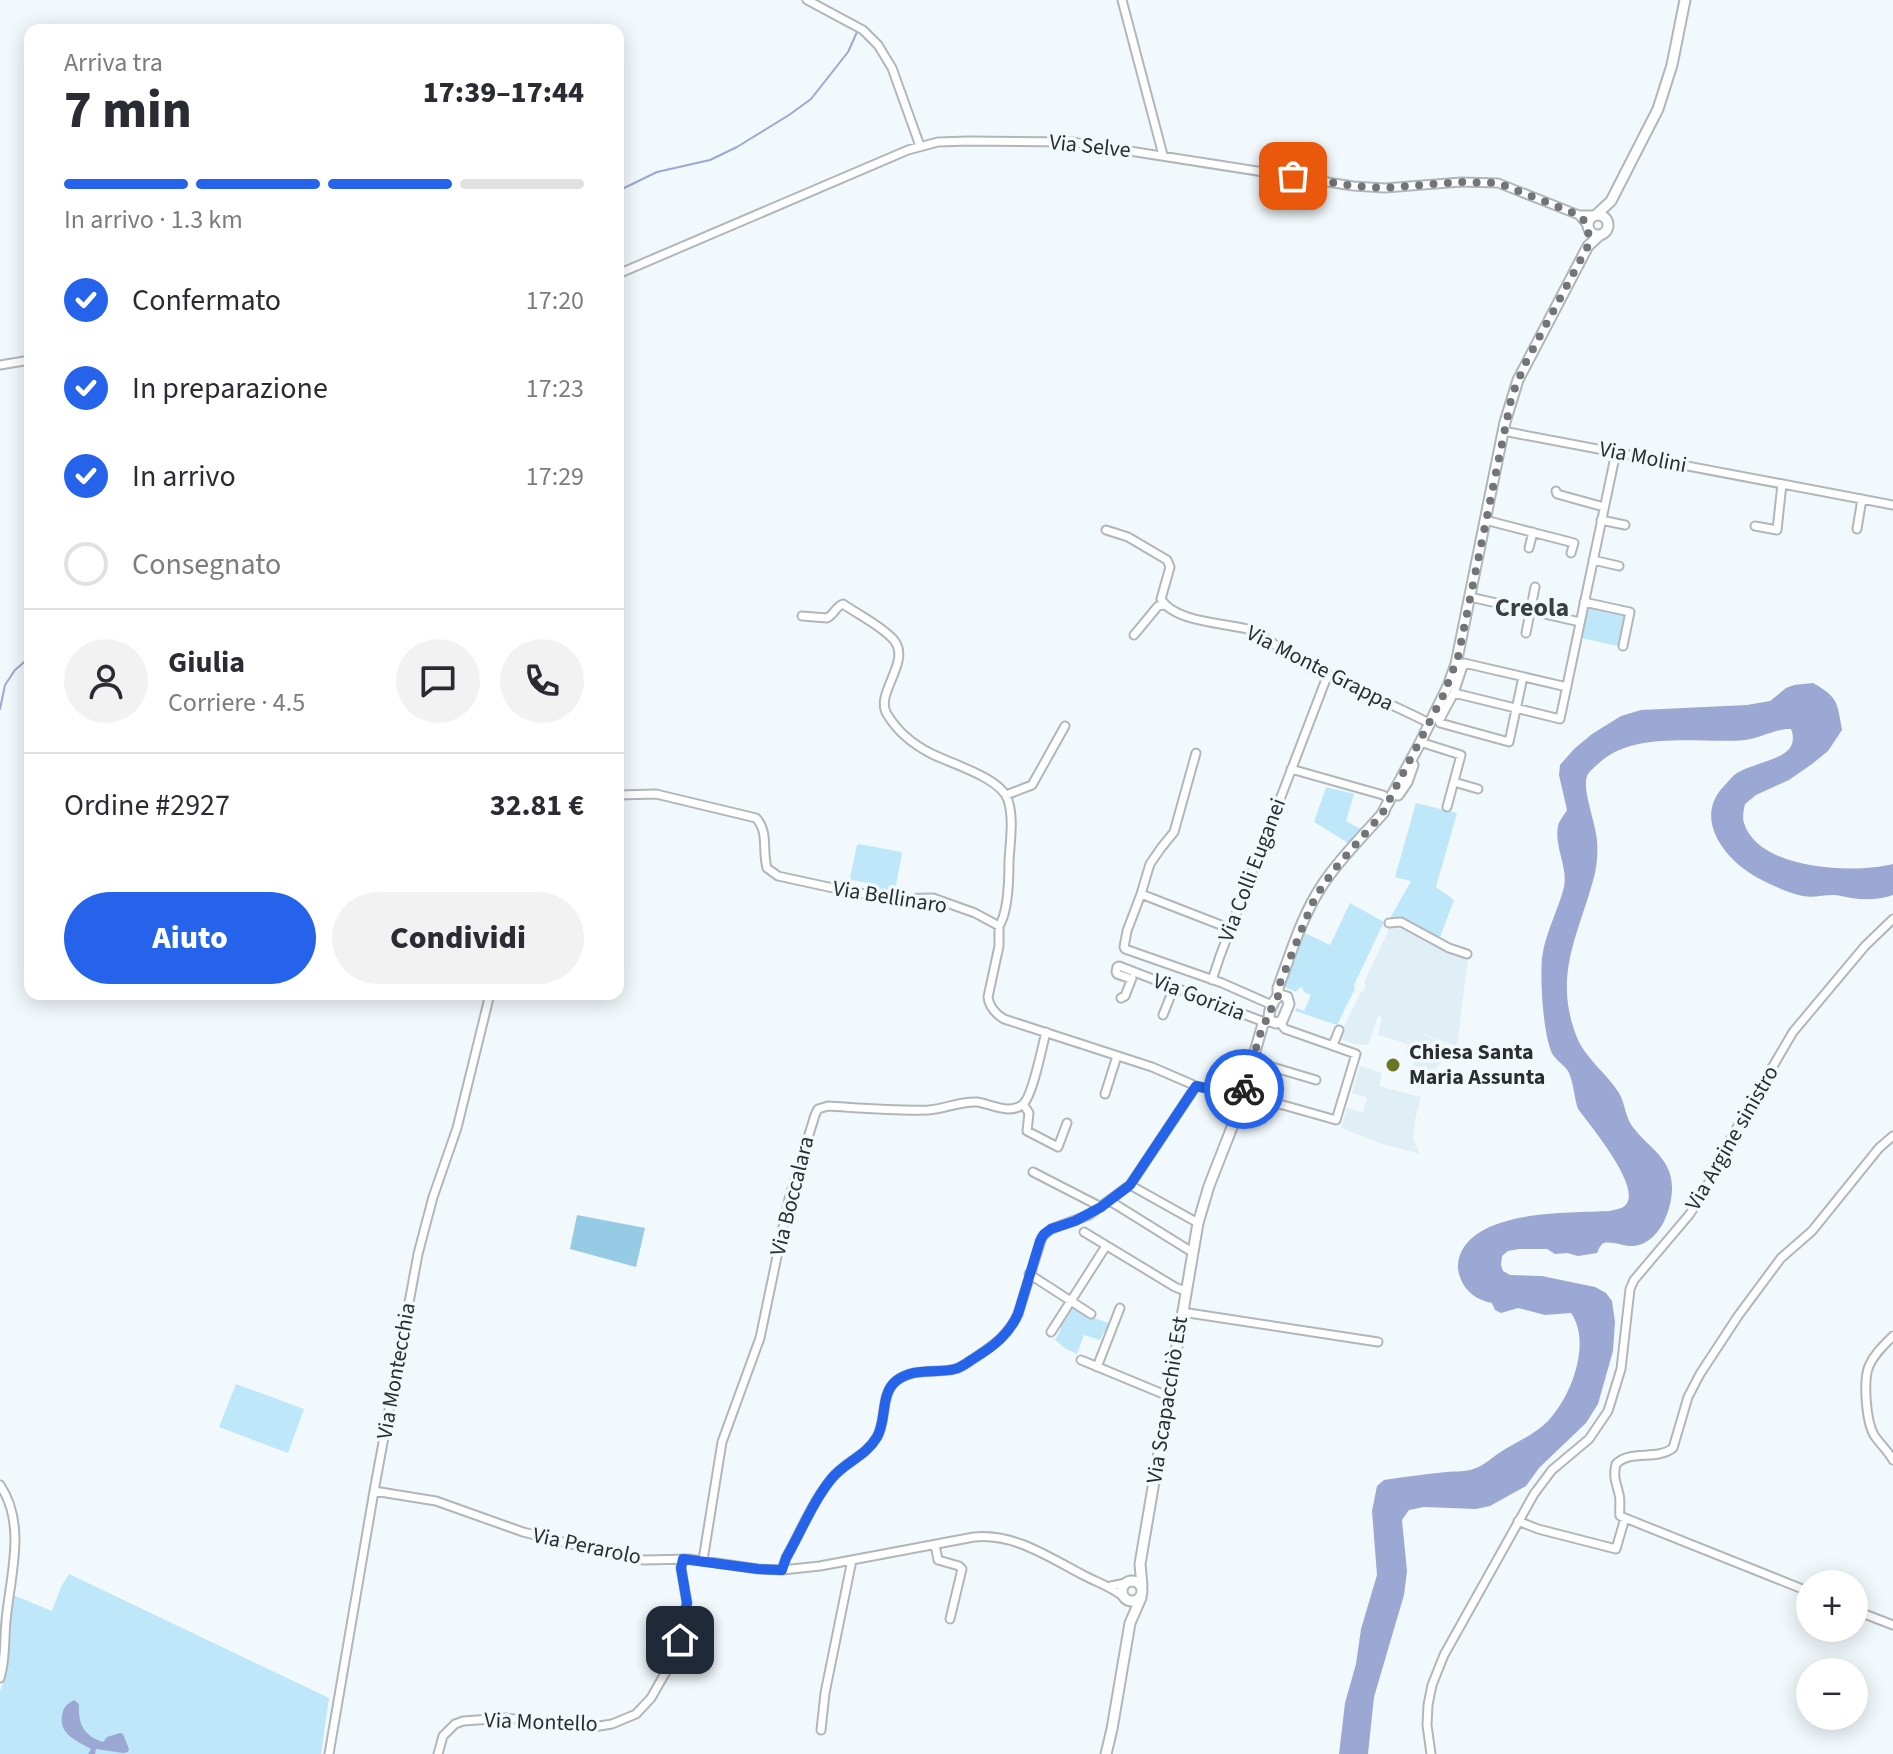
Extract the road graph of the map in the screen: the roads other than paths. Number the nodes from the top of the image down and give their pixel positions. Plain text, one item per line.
1 (807, 0) edge
2 (1122, 0) edge
3 (1685, 0) edge
4 (920, 146) junction
5 (1163, 155) junction
6 (1611, 201) junction
7 (1579, 215) junction
8 (1595, 215) junction
9 (1608, 223) junction
10 (1588, 228) junction
11 (1600, 235) junction
12 (1588, 246) junction
13 (624, 271) edge
14 (24, 361) edge
15 (0, 365) edge
16 (1503, 431) junction
17 (1616, 452) junction
18 (1782, 484) junction
19 (1556, 491) dead end
20 (1862, 499) junction
21 (1893, 505) edge
22 (1604, 507) junction
23 (1485, 520) junction
24 (1601, 520) junction
25 (1625, 525) dead end
26 (1755, 526) dead end
27 (1857, 529) dead end
28 (1106, 530) dead end
29 (1533, 532) junction
30 (1529, 548) dead end
31 (1571, 553) dead end
32 (1593, 560) junction
33 (1619, 566) dead end
34 (1535, 587) dead end
35 (1470, 597) junction
36 (1584, 602) junction
37 (1164, 605) junction
38 (1530, 611) junction
39 (802, 616) dead end
40 (1580, 622) junction
41 (1526, 633) dead end
42 (1134, 635) dead end
43 (1623, 646) dead end
44 (1328, 674) junction
45 (1456, 677) junction
46 (1523, 677) junction
47 (1567, 687) junction
48 (1454, 693) junction
49 (1442, 707) junction
50 (1516, 710) junction
51 (1065, 726) dead end
52 (1423, 736) junction
53 (1196, 753) dead end
54 (1291, 769) junction
55 (1454, 782) junction
56 (1478, 789) dead end
57 (624, 795) edge
58 (1006, 795) junction
59 (1390, 800) junction
60 (1447, 807) dead end
61 (1382, 814) junction
62 (1141, 894) junction
63 (1893, 919) edge
64 (1389, 923) dead end
65 (999, 926) junction
66 (1231, 929) junction
67 (1129, 950) junction
68 (1467, 954) dead end
69 (1132, 976) junction
70 (1212, 977) junction
71 (1174, 987) junction
72 (1121, 998) dead end
73 (489, 1000) edge
74 (1273, 1001) junction
75 (1163, 1015) dead end
76 (1267, 1020) junction
77 (1280, 1023) junction
78 (1339, 1030) dead end
79 (1046, 1032) junction
80 (1333, 1045) junction
81 (1117, 1056) junction
82 (1252, 1061) junction
83 (1316, 1080) dead end
84 (1196, 1086) junction
85 (1105, 1094) dead end
86 (1242, 1096) junction
87 (1023, 1104) junction
88 (1067, 1123) dead end
89 (1893, 1136) edge
90 (1033, 1172) dead end
91 (1130, 1185) junction
92 (1110, 1201) junction
93 (1101, 1207) junction
94 (1198, 1223) junction
95 (1084, 1232) dead end
96 (1106, 1246) junction
97 (1192, 1252) junction
98 (1029, 1274) junction
99 (1185, 1291) junction
100 (1071, 1301) junction
101 (1120, 1308) dead end
102 (1182, 1312) junction
103 (1091, 1314) dead end
104 (1051, 1332) dead end
105 (1893, 1336) edge
106 (1378, 1342) dead end
107 (1081, 1360) dead end
108 (1097, 1367) junction
109 (1168, 1396) junction
110 (1893, 1460) edge
111 (0, 1485) edge
112 (374, 1491) junction
113 (1625, 1518) junction
114 (1518, 1521) junction
115 (935, 1545) junction
116 (683, 1559) junction
117 (703, 1560) junction
118 (852, 1560) junction
119 (1140, 1564) junction
120 (782, 1570) junction
121 (1127, 1582) junction
122 (1108, 1586) junction
123 (1142, 1586) junction
124 (1796, 1586) edge
125 (1124, 1598) junction
126 (1141, 1598) junction
127 (1868, 1615) edge
128 (950, 1619) dead end
129 (1130, 1623) junction
130 (1893, 1625) edge
131 (0, 1678) edge
132 (821, 1730) dead end
133 (329, 1754) edge
134 (438, 1754) edge
135 (1106, 1754) edge
136 (1431, 1754) edge

1 - 4 street
2 - 5 street
3 - 6 main road
4 - 5 street, Via Selve
4 - 13 street, Via Selve
5 - 7 street, Via Selve
6 - 8 main road
6 - 9 main road
7 - 8 street, Via Selve
7 - 10 street, Via Selve
8 - 9 main road
8 - 10 main road
9 - 11 main road
10 - 11 main road
10 - 12 main road
11 - 12 main road
12 - 16 main road
14 - 15 street
16 - 17 street, Via Molini
16 - 23 main road
17 - 18 street, Via Molini
17 - 22 street
18 - 20 street, Via Molini
18 - 26 street
19 - 22 street
20 - 21 street, Via Molini
20 - 27 street
22 - 24 street
23 - 29 street
23 - 35 main road
24 - 25 street
24 - 32 street
28 - 37 street
29 - 30 street
29 - 31 street
32 - 33 street
32 - 36 street
34 - 38 street
35 - 38 street
35 - 45 main road
36 - 40 street
36 - 43 street
37 - 42 street
37 - 44 street, Via Monte Grappa
38 - 40 street
38 - 41 street
39 - 58 street
40 - 47 street
44 - 52 street, Via Monte Grappa
44 - 54 street, Via Colli Euganei
45 - 46 street
45 - 48 street
45 - 49 main road
46 - 47 street
46 - 50 street
47 - 50 street
48 - 49 street
48 - 50 street
49 - 50 street
49 - 52 main road
51 - 58 street
52 - 55 street, Via Monte Grappa
52 - 59 main road
52 - 61 main road
53 - 62 street
54 - 59 street, Via Colli Euganei
54 - 66 street, Via Colli Euganei
55 - 56 street
55 - 60 street
57 - 65 street, Via Bellinaro
58 - 65 street
59 - 61 main road
61 - 74 main road, Via Scapacchiò Est
62 - 66 street
62 - 67 street, Via Gorizia
63 - 114 street, Via Argine sinistro
64 - 68 street
65 - 79 street
66 - 70 street, Via Colli Euganei
67 - 69 street, Via Gorizia
67 - 70 street
69 - 71 street, Via Gorizia
69 - 72 street, Via Gorizia
70 - 74 street
71 - 75 street
71 - 76 street, Via Gorizia
73 - 112 street, Via Montecchia
74 - 76 main road, Via Scapacchiò Est
74 - 77 main road
76 - 77 main road
76 - 82 main road, Via Scapacchiò Est
77 - 80 street
78 - 80 street
79 - 81 street
79 - 87 street
80 - 86 street
81 - 84 street
81 - 85 street
82 - 83 street
82 - 86 main road, Via Scapacchiò Est
84 - 86 street
84 - 91 street
86 - 94 main road, Via Scapacchiò Est
87 - 88 street
87 - 117 street, Via Boccalara
89 - 113 street
90 - 93 street
91 - 92 street
91 - 94 street
92 - 93 street
92 - 97 street
93 - 98 street
94 - 97 main road, Via Scapacchiò Est
95 - 96 street
96 - 99 street
96 - 100 street
97 - 99 main road, Via Scapacchiò Est
98 - 100 street
98 - 120 street
99 - 102 main road, Via Scapacchiò Est
100 - 103 street
100 - 104 street
101 - 108 street
102 - 106 street
102 - 109 main road, Via Scapacchiò Est
105 - 110 street
107 - 108 street
108 - 109 street
109 - 119 main road, Via Scapacchiò Est
111 - 131 street
112 - 116 street, Via Perarolo
112 - 133 street, Via Montecchia
113 - 114 street
113 - 124 street
114 - 136 street, Via Argine sinistro
115 - 118 street, Via Perarolo
115 - 122 street, Via Perarolo
115 - 128 street
116 - 117 street, Via Perarolo
116 - 134 street, Via Montello
117 - 120 street, Via Perarolo
118 - 120 street, Via Perarolo
118 - 132 street
119 - 121 main road, Via Scapacchiò Est
119 - 123 main road, Via Scapacchiò Est
121 - 122 street
121 - 123 main road
121 - 125 main road, Via Scapacchiò Est
122 - 125 street, Via Perarolo
123 - 126 main road, Via Scapacchiò Est
125 - 126 main road
125 - 129 main road, Via Scapacchiò Est
126 - 129 main road, Via Scapacchiò Est
127 - 130 street
129 - 135 main road, Via Scapacchiò Est

